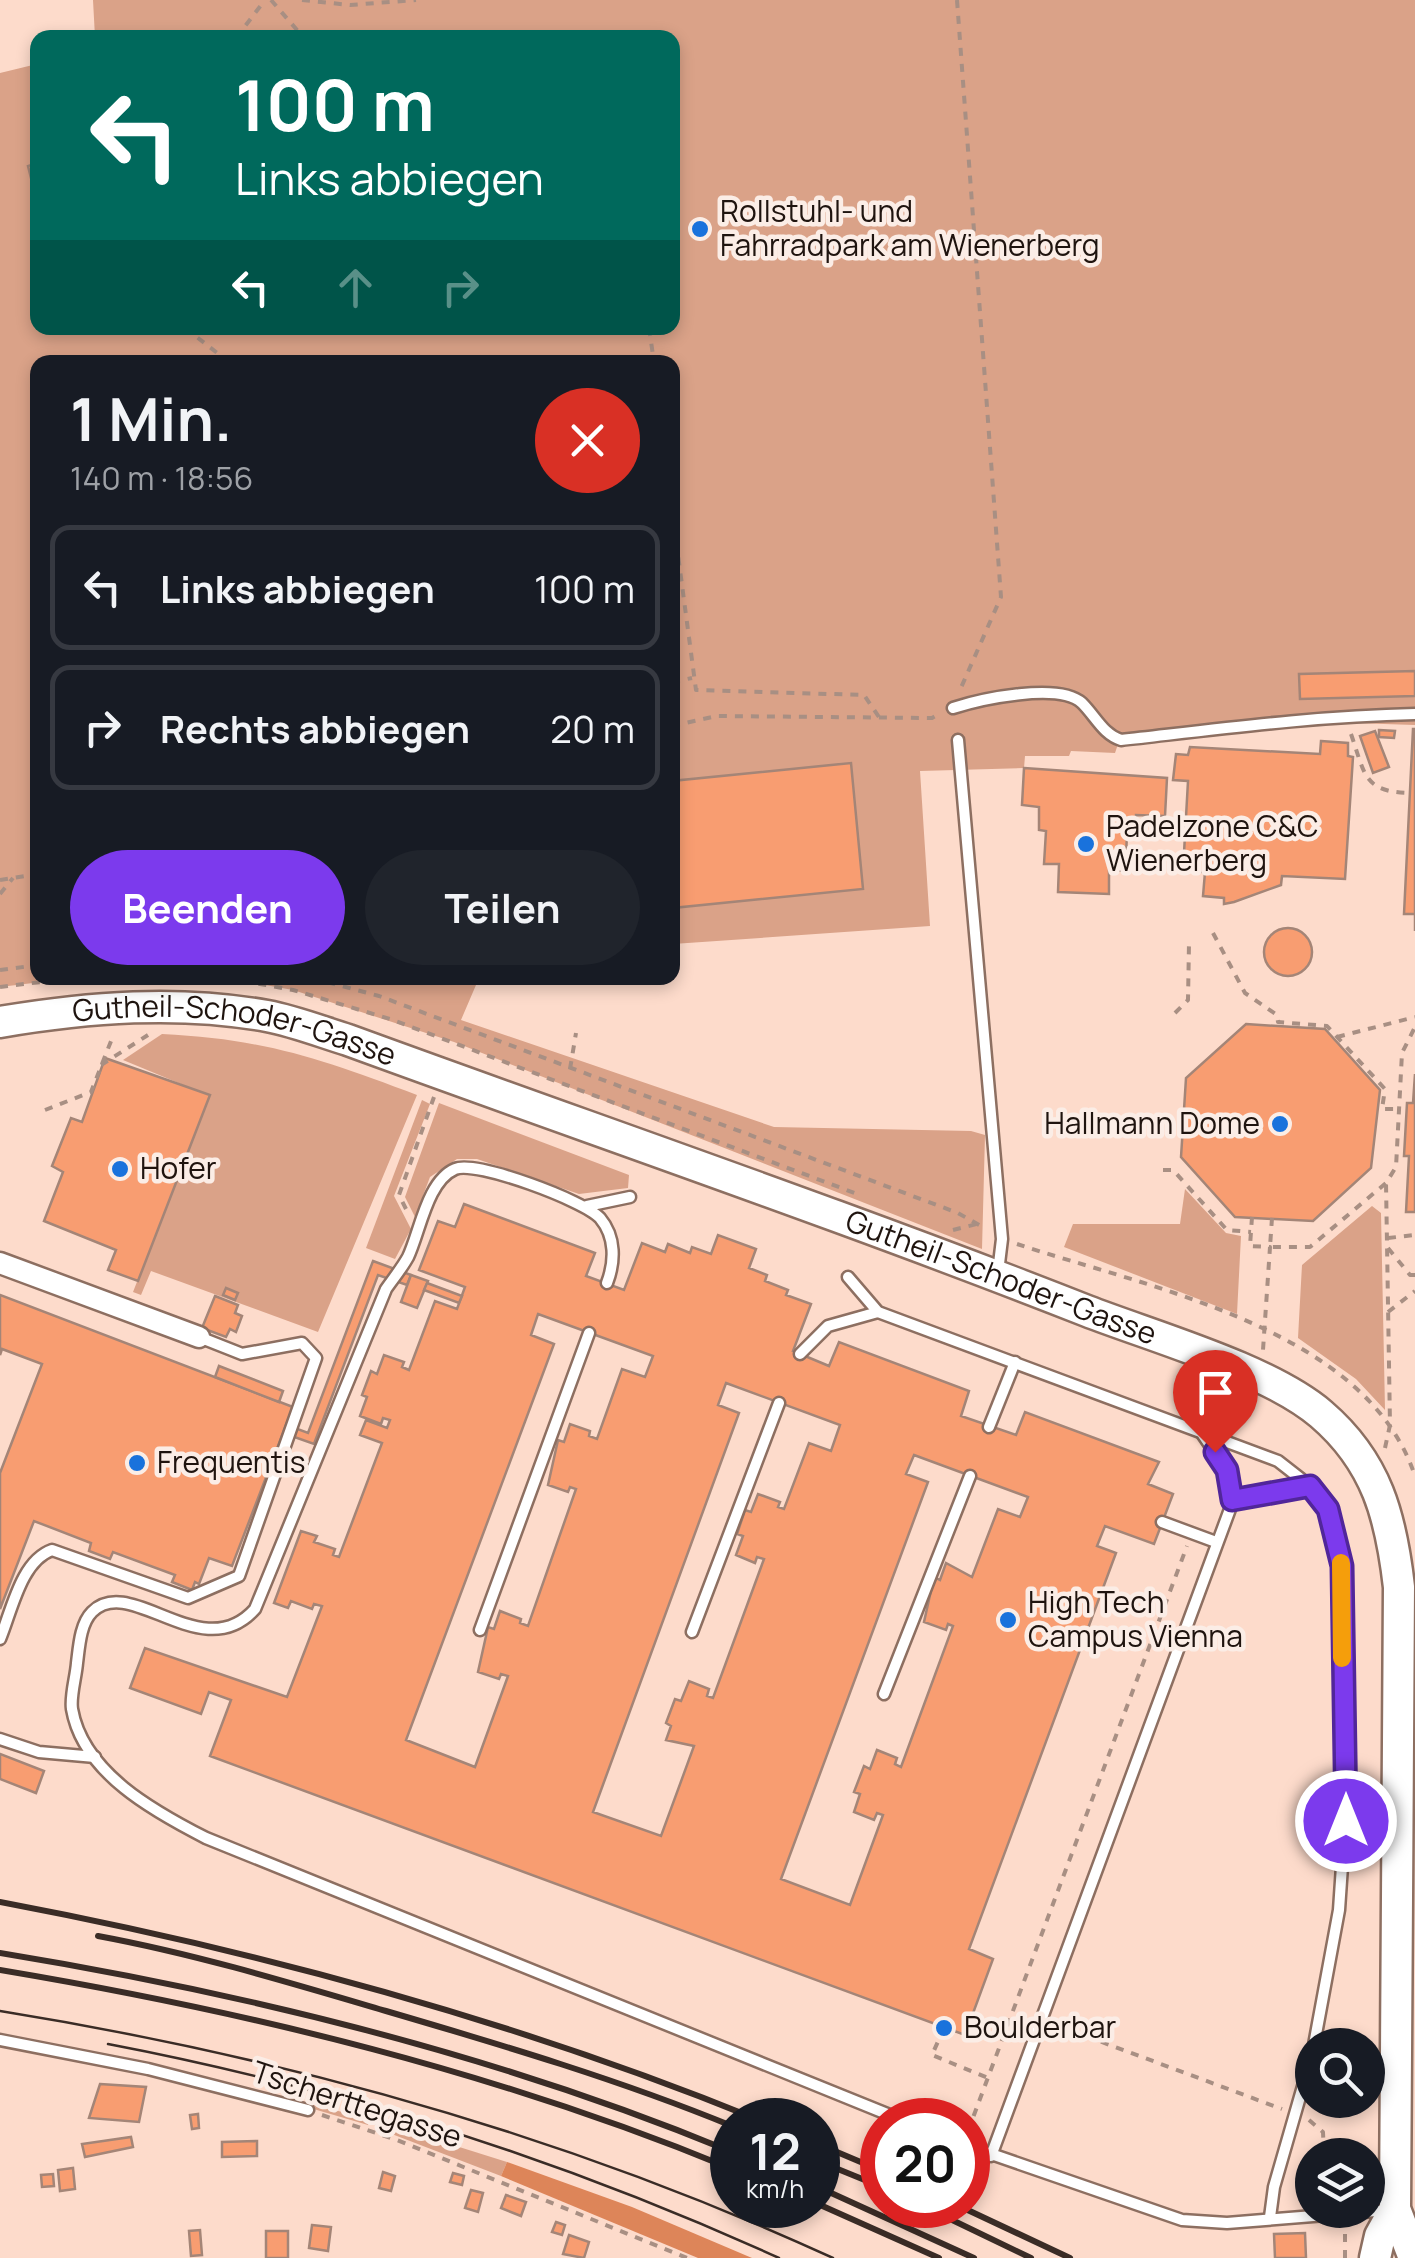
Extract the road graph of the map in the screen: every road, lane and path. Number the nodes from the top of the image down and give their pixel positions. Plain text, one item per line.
1 (268, 0) edge
2 (302, 0) edge
3 (416, 0) edge
4 (956, 0) edge
5 (243, 30) edge
6 (296, 30) edge
7 (194, 335) edge
8 (220, 355) edge
9 (680, 571) edge
10 (694, 678) junction
11 (680, 681) edge
12 (953, 708) junction
13 (1415, 714) edge
14 (1344, 716) junction
15 (879, 717) junction
16 (680, 724) edge
17 (958, 740) dead end
18 (1410, 792) dead end
19 (30, 875) edge
20 (13, 878) junction
21 (0, 880) edge
22 (0, 894) edge
23 (1214, 932) dead end
24 (1189, 943) dead end
25 (30, 966) edge
26 (0, 970) edge
27 (30, 983) edge
28 (265, 985) edge
29 (338, 985) edge
30 (0, 987) edge
31 (123, 1008) junction
32 (188, 1008) junction
33 (1174, 1013) dead end
34 (1415, 1016) edge
35 (0, 1022) edge
36 (1415, 1028) edge
37 (576, 1033) dead end
38 (1337, 1037) junction
39 (101, 1066) junction
40 (570, 1069) junction
41 (441, 1074) junction
42 (1398, 1109) junction
43 (44, 1110) dead end
44 (1163, 1170) dead end
45 (1386, 1183) junction
46 (863, 1196) dead end
47 (630, 1197) dead end
48 (587, 1206) junction
49 (1252, 1217) dead end
50 (1272, 1218) dead end
51 (977, 1224) junction
52 (419, 1230) junction
53 (953, 1230) dead end
54 (1250, 1232) junction
55 (1415, 1236) edge
56 (1388, 1238) junction
57 (1002, 1239) junction
58 (1270, 1247) junction
59 (1388, 1248) junction
60 (0, 1263) edge
61 (1415, 1275) edge
62 (997, 1276) junction
63 (848, 1277) dead end
64 (607, 1284) dead end
65 (1415, 1291) edge
66 (878, 1312) junction
67 (1388, 1312) junction
68 (1265, 1330) junction
69 (589, 1333) dead end
70 (199, 1337) joint
71 (800, 1354) dead end
72 (1015, 1362) junction
73 (1262, 1380) junction
74 (779, 1403) dead end
75 (1390, 1425) junction
76 (990, 1426) dead end
77 (1203, 1435) junction
78 (1412, 1460) edge
79 (970, 1476) dead end
80 (1415, 1476) edge
81 (1378, 1482) junction
82 (1310, 1486) junction
83 (1232, 1500) junction
84 (1162, 1522) dead end
85 (1192, 1534) junction
86 (1216, 1542) junction
87 (480, 1630) dead end
88 (692, 1632) dead end
89 (0, 1639) edge
90 (884, 1694) dead end
91 (0, 1739) edge
92 (94, 1757) junction
93 (1014, 2009) junction
94 (1041, 2020) junction
95 (944, 2028) dead end
96 (1317, 2028) edge
97 (0, 2040) edge
98 (989, 2078) junction
99 (981, 2098) edge
100 (860, 2103) edge
101 (308, 2110) joint
102 (1295, 2114) edge
103 (1296, 2118) edge
104 (1303, 2118) edge
105 (374, 2120) dead end
106 (380, 2134) junction
107 (1322, 2138) edge
108 (991, 2156) joint
109 (1408, 2211) edge
110 (1270, 2217) junction
111 (1295, 2217) edge
112 (1345, 2228) edge
113 (686, 2258) edge
114 (1345, 2258) edge
115 (1375, 2258) edge
116 (1414, 2258) edge

1 - 5 path
1 - 6 path
2 - 3 path
4 - 12 path
7 - 8 path
9 - 10 path
10 - 11 path
10 - 15 path
12 - 14 lane
12 - 15 path
13 - 14 lane
14 - 18 path
15 - 16 path
17 - 57 lane
19 - 20 path
20 - 21 path
20 - 22 path
23 - 38 path
24 - 33 path
25 - 26 path
27 - 30 path
28 - 46 path
29 - 40 path
31 - 32 street, Gutheil-Schoder-Gasse
31 - 35 street, Gutheil-Schoder-Gasse
31 - 39 path
32 - 39 path
32 - 41 street, Gutheil-Schoder-Gasse
34 - 38 path
36 - 42 path
37 - 40 path
38 - 42 path
39 - 43 path
40 - 51 path
41 - 52 path
41 - 62 street, Gutheil-Schoder-Gasse
42 - 45 path
44 - 54 path
45 - 56 path
45 - 58 path
47 - 48 lane
48 - 52 lane
48 - 64 lane
49 - 54 path
50 - 58 path
51 - 53 path
51 - 57 path
52 - 92 lane
54 - 58 path
55 - 56 path
56 - 59 path
57 - 62 lane
57 - 68 path
58 - 68 path
59 - 61 path
59 - 67 path
60 - 70 street
62 - 73 street, Gutheil-Schoder-Gasse
63 - 66 lane
65 - 67 path
66 - 71 lane
66 - 72 lane
67 - 75 path
68 - 73 path
68 - 75 path
69 - 87 lane
70 - 89 lane
72 - 76 lane
72 - 77 lane
73 - 81 street, Gutheil-Schoder-Gasse
74 - 88 lane
75 - 78 path
75 - 81 path
77 - 82 lane
77 - 83 lane
78 - 80 path
79 - 90 lane
81 - 109 street, Gutheil-Schoder-Gasse
82 - 83 lane
82 - 96 lane
83 - 86 lane
84 - 85 lane
85 - 86 lane
85 - 93 path
86 - 94 lane
91 - 92 lane
92 - 100 lane
93 - 94 path
93 - 98 path
94 - 102 path
94 - 108 lane
95 - 98 path
97 - 101 lane, Tscherttegasse
98 - 99 path
101 - 106 path, Tscherttegasse
103 - 110 lane
104 - 107 path
105 - 106 path
106 - 113 path, Tscherttegasse
108 - 110 lane
109 - 115 street, Gutheil-Schoder-Gasse
109 - 116 street, Gutheil-Schoder-Gasse
110 - 111 lane
112 - 114 path

